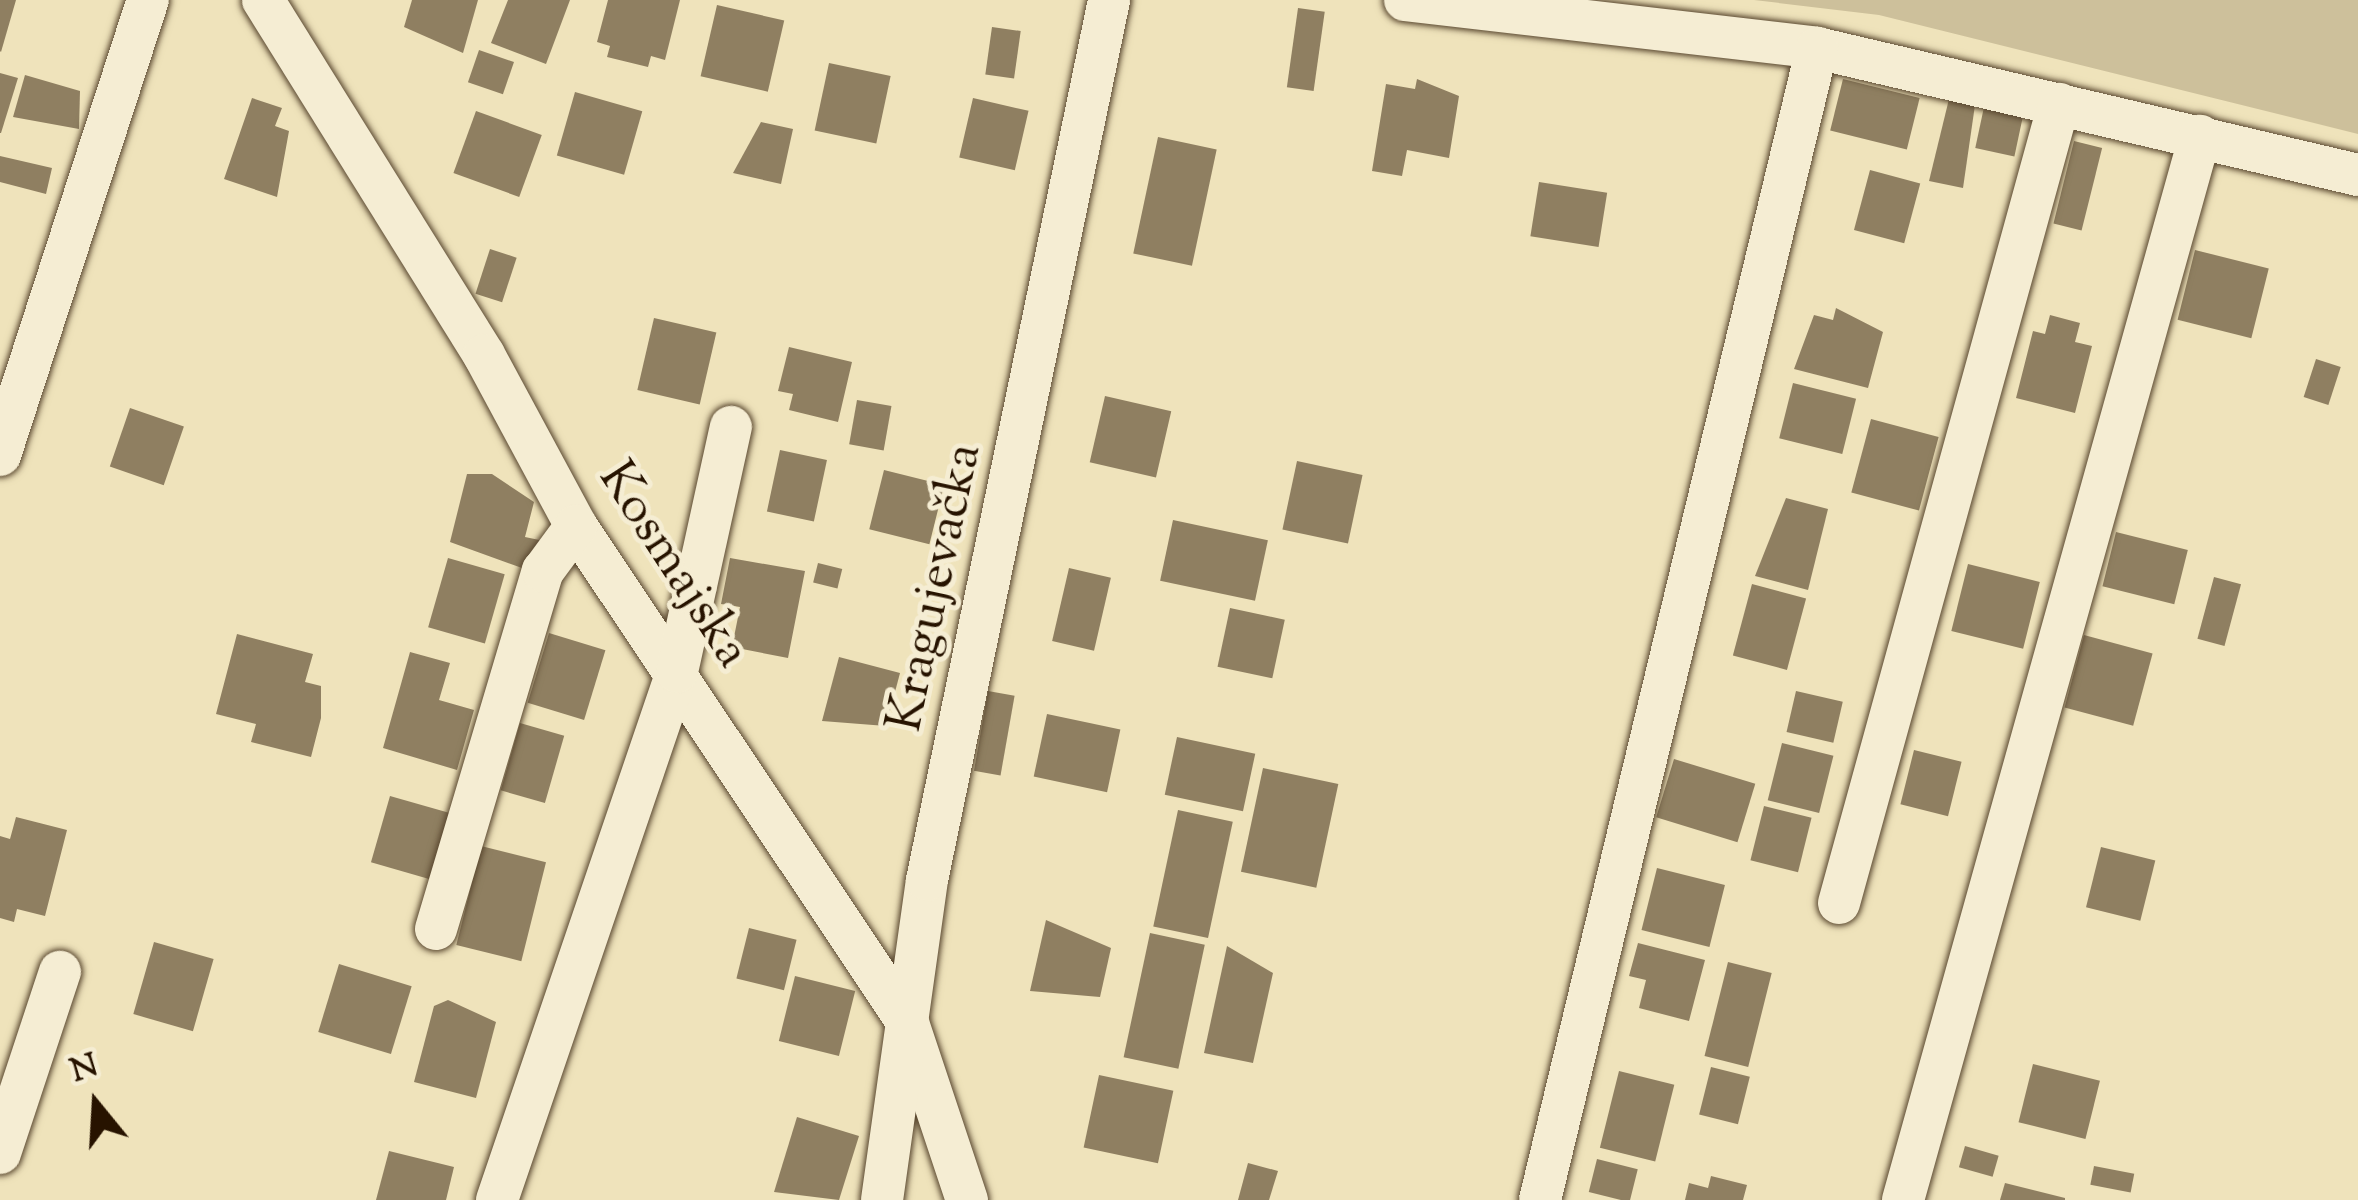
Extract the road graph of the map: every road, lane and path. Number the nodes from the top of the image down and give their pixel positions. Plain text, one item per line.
1 (148, 0) edge
2 (263, 0) edge
3 (1109, 0) edge
4 (1406, 0) edge
5 (1817, 47) junction
6 (2059, 104) junction
7 (2200, 136) junction
8 (2358, 176) edge
9 (731, 427) dead end
10 (0, 455) edge
11 (576, 526) junction
12 (677, 672) junction
13 (1839, 903) dead end
14 (436, 929) dead end
15 (60, 972) dead end
16 (908, 1023) junction
17 (0, 1153) edge
18 (497, 1200) edge
19 (882, 1200) edge
20 (967, 1200) edge
21 (1540, 1200) edge
22 (1903, 1200) edge

1 - 10 street
2 - 11 street, Kosmajska
3 - 16 street, Kragujevačka
4 - 5 street
5 - 6 street
5 - 21 street
6 - 7 street
6 - 13 street
7 - 8 street
7 - 22 street
9 - 12 street
11 - 12 street, Kosmajska
11 - 14 street
12 - 16 street, Kosmajska
12 - 18 street
15 - 17 street
16 - 19 street, Kragujevačka
16 - 20 street, Kosmajska

